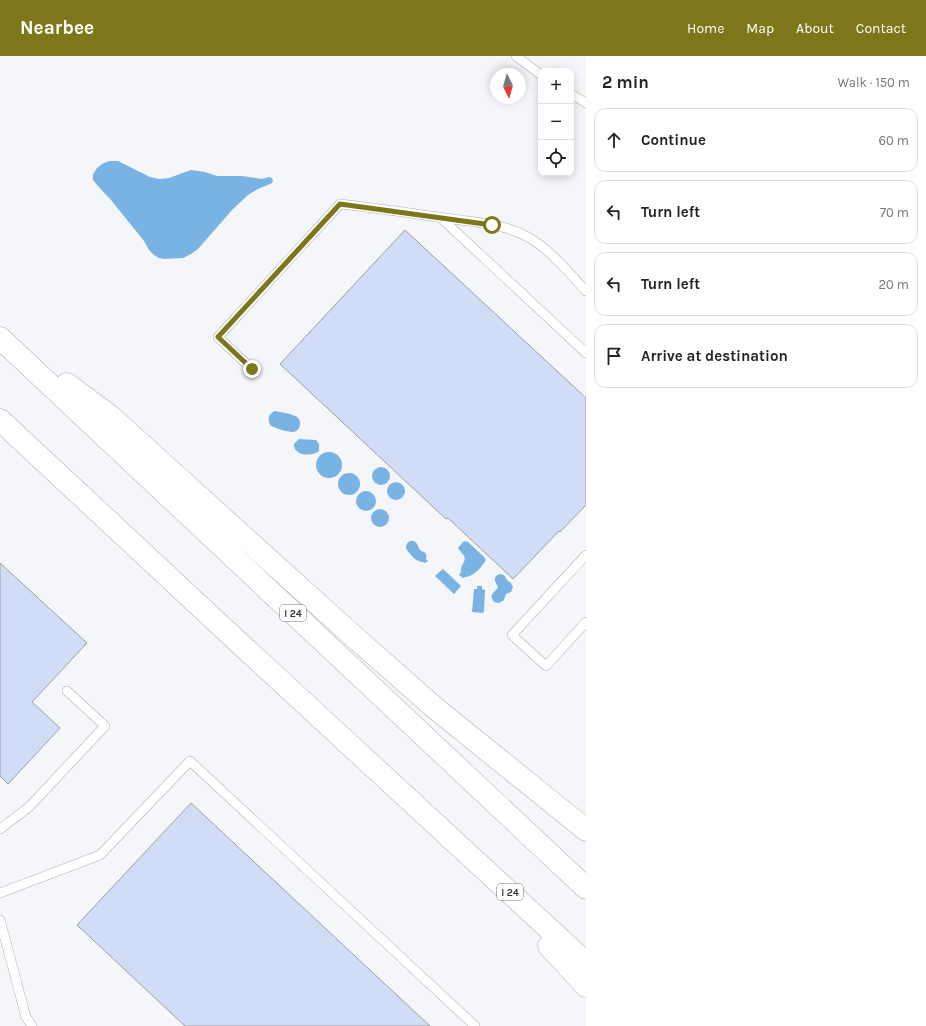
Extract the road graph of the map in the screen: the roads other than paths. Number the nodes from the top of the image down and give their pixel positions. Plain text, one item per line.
1 (516, 56) edge
2 (538, 73) edge
3 (574, 96) edge
4 (586, 103) edge
5 (441, 217) junction
6 (586, 291) edge
7 (0, 334) edge
8 (0, 338) edge
9 (586, 353) edge
10 (252, 369) dead end
11 (0, 420) edge
12 (586, 555) edge
13 (586, 622) edge
14 (67, 691) dead end
15 (434, 822) junction
16 (0, 829) edge
17 (586, 830) edge
18 (586, 888) edge
19 (0, 893) edge
20 (0, 920) edge
21 (586, 963) edge
22 (586, 986) edge
23 (32, 1026) edge
24 (475, 1026) edge

1 - 2 lane
3 - 4 lane
5 - 6 lane
5 - 9 lane
5 - 10 lane
7 - 17 highway
8 - 18 highway, I 24
11 - 15 highway, I 24
12 - 13 lane
14 - 16 lane
15 - 21 highway, I 24
15 - 22 highway
19 - 24 lane
20 - 23 lane

